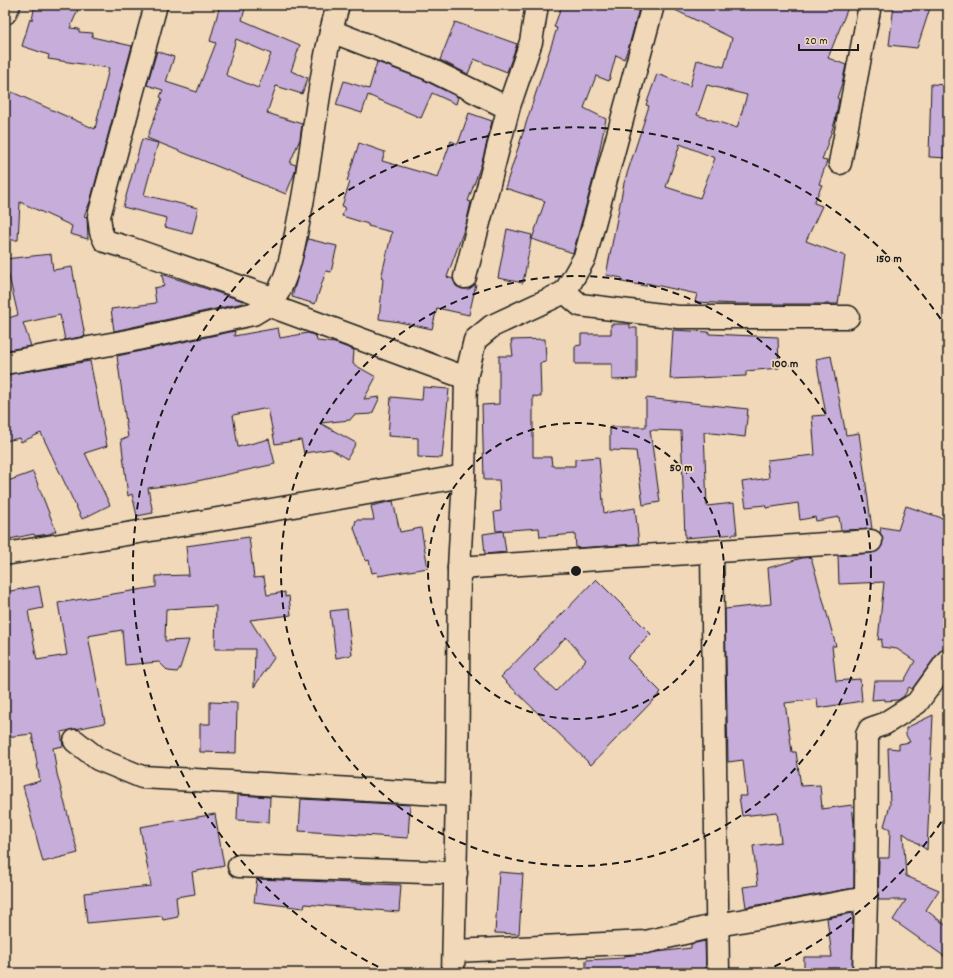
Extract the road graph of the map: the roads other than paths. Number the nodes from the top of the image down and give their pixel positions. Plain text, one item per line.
1 (9, 5) edge
2 (156, 5) edge
3 (338, 5) edge
4 (537, 5) edge
5 (653, 5) edge
6 (870, 5) edge
7 (5, 13) edge
8 (331, 31) junction
9 (508, 108) junction
10 (840, 163) dead end
11 (465, 277) dead end
12 (565, 292) junction
13 (272, 302) junction
14 (848, 317) dead end
15 (5, 363) edge
16 (466, 378) junction
17 (464, 476) junction
18 (872, 541) dead end
19 (712, 552) junction
20 (5, 554) edge
21 (459, 568) junction
22 (948, 660) edge
23 (75, 741) dead end
24 (457, 795) junction
25 (239, 866) dead end
26 (456, 873) junction
27 (866, 898) junction
28 (718, 924) junction
29 (454, 951) junction
30 (453, 973) edge
31 (718, 973) edge
32 (864, 973) edge

1 - 7 street
2 - 13 street
3 - 8 street
4 - 9 street
5 - 12 street
6 - 10 street
8 - 9 street
8 - 13 street
9 - 11 street
12 - 14 street
12 - 16 street
13 - 15 street
13 - 16 street
16 - 17 street
17 - 20 street
17 - 21 street
18 - 19 street
19 - 21 street
19 - 28 street
21 - 24 street
22 - 27 street
23 - 24 street
24 - 26 street
25 - 26 street
26 - 29 street
27 - 28 street
27 - 32 street
28 - 29 street
28 - 31 street
29 - 30 street

